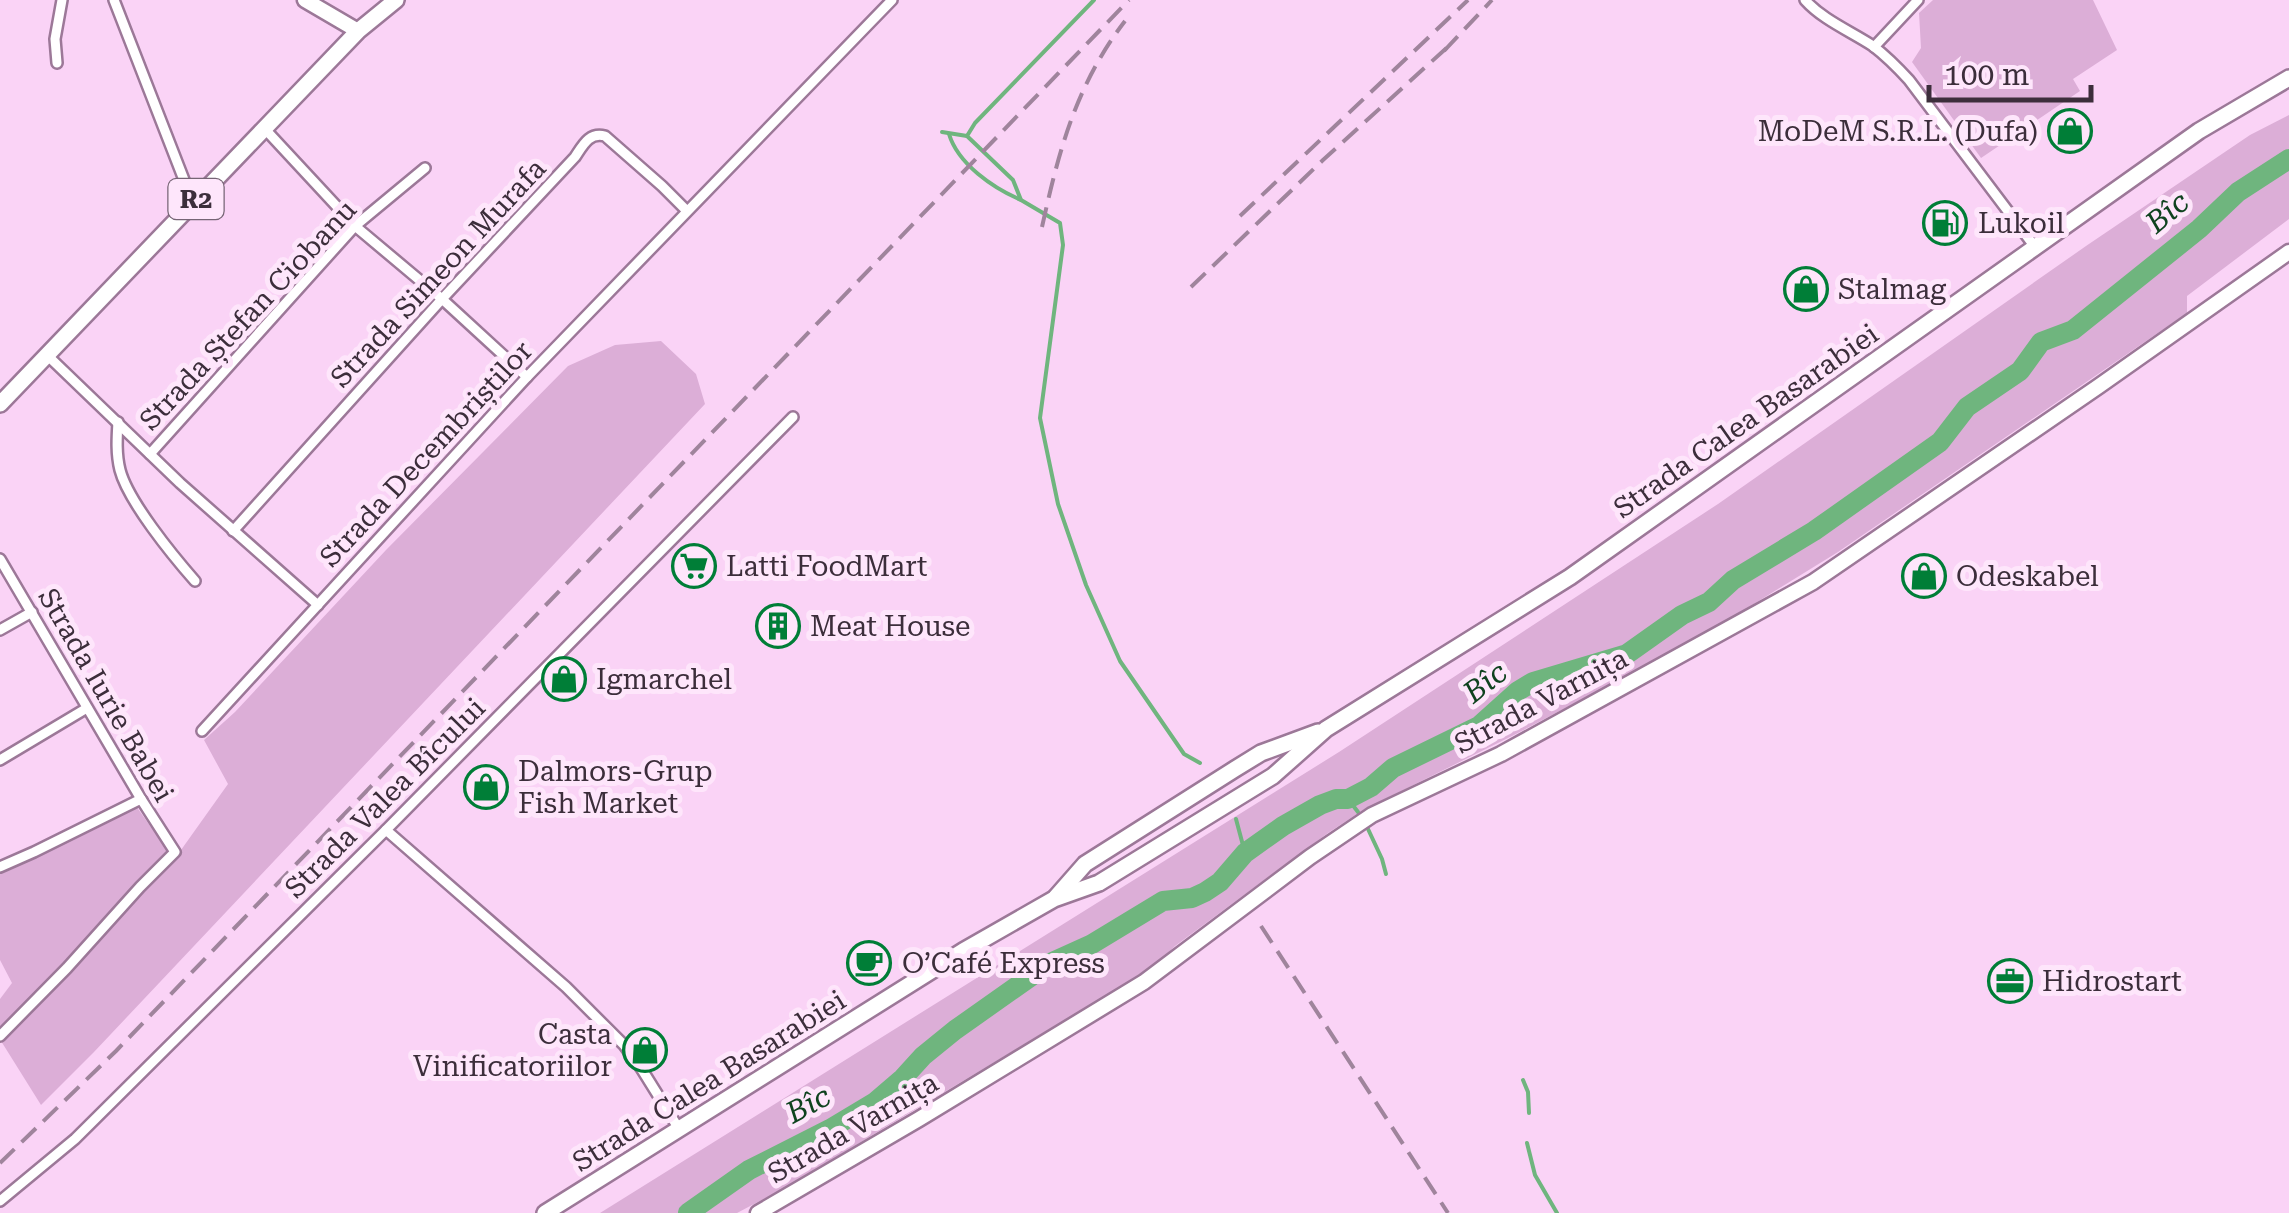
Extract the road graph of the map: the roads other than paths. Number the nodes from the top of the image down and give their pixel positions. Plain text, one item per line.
1 (62, 0) edge
2 (114, 0) edge
3 (305, 0) edge
4 (396, 0) edge
5 (892, 0) edge
6 (1805, 0) edge
7 (1918, 0) edge
8 (358, 31) junction
9 (1874, 47) junction
10 (58, 63) dead end
11 (2289, 78) edge
12 (264, 128) junction
13 (425, 168) dead end
14 (192, 202) junction
15 (686, 210) junction
16 (355, 226) junction
17 (2035, 247) junction
18 (2289, 252) edge
19 (442, 298) junction
20 (47, 355) junction
21 (527, 377) junction
22 (0, 404) edge
23 (794, 418) dead end
24 (118, 422) junction
25 (150, 454) junction
26 (233, 531) junction
27 (0, 559) edge
28 (196, 581) dead end
29 (318, 605) junction
30 (32, 612) junction
31 (0, 630) edge
32 (87, 708) junction
33 (1326, 729) junction
34 (202, 732) dead end
35 (1261, 753) junction
36 (0, 760) edge
37 (1273, 776) junction
38 (141, 799) junction
39 (386, 830) junction
40 (1126, 839) junction
41 (1137, 860) junction
42 (0, 867) edge
43 (1054, 899) junction
44 (0, 1036) edge
45 (679, 1129) junction
46 (0, 1202) edge
47 (545, 1213) edge
48 (758, 1213) edge

1 - 10 street
2 - 14 street
3 - 8 street
4 - 8 main road, R2
5 - 15 street, Strada Decembriștilor
6 - 9 street
7 - 9 street
8 - 12 main road, R2
9 - 17 street
11 - 17 main road, Strada Calea Basarabiei
12 - 14 main road, R2
12 - 16 street
13 - 16 street, Strada Ștefan Ciobanu
14 - 20 main road, R2
15 - 19 street, Strada Simeon Murafa
15 - 21 street, Strada Decembriștilor
16 - 19 street
16 - 25 street, Strada Ștefan Ciobanu
17 - 33 main road, Strada Calea Basarabiei
18 - 48 street, Strada Varnița
19 - 21 street
19 - 26 street, Strada Simeon Murafa
20 - 22 main road, R2
20 - 24 street
21 - 29 street, Strada Decembriștilor
23 - 39 street, Strada Valea Bîcului
24 - 25 street
24 - 28 street
25 - 26 street
26 - 29 street
27 - 30 street, Strada Iurie Babei
29 - 34 street, Strada Decembriștilor
30 - 31 street
30 - 32 street, Strada Iurie Babei
32 - 36 street
32 - 38 street, Strada Iurie Babei
33 - 35 main road, Strada Calea Basarabiei
33 - 37 main road, Strada Calea Basarabiei
35 - 37 main road
35 - 40 main road, Strada Calea Basarabiei
37 - 41 main road, Strada Calea Basarabiei
38 - 42 street
38 - 44 street, Strada Iurie Babei
39 - 45 street
39 - 46 street, Strada Valea Bîcului
40 - 41 main road
40 - 43 main road, Strada Calea Basarabiei
41 - 43 main road, Strada Calea Basarabiei
43 - 45 main road, Strada Calea Basarabiei
45 - 47 main road, Strada Calea Basarabiei

